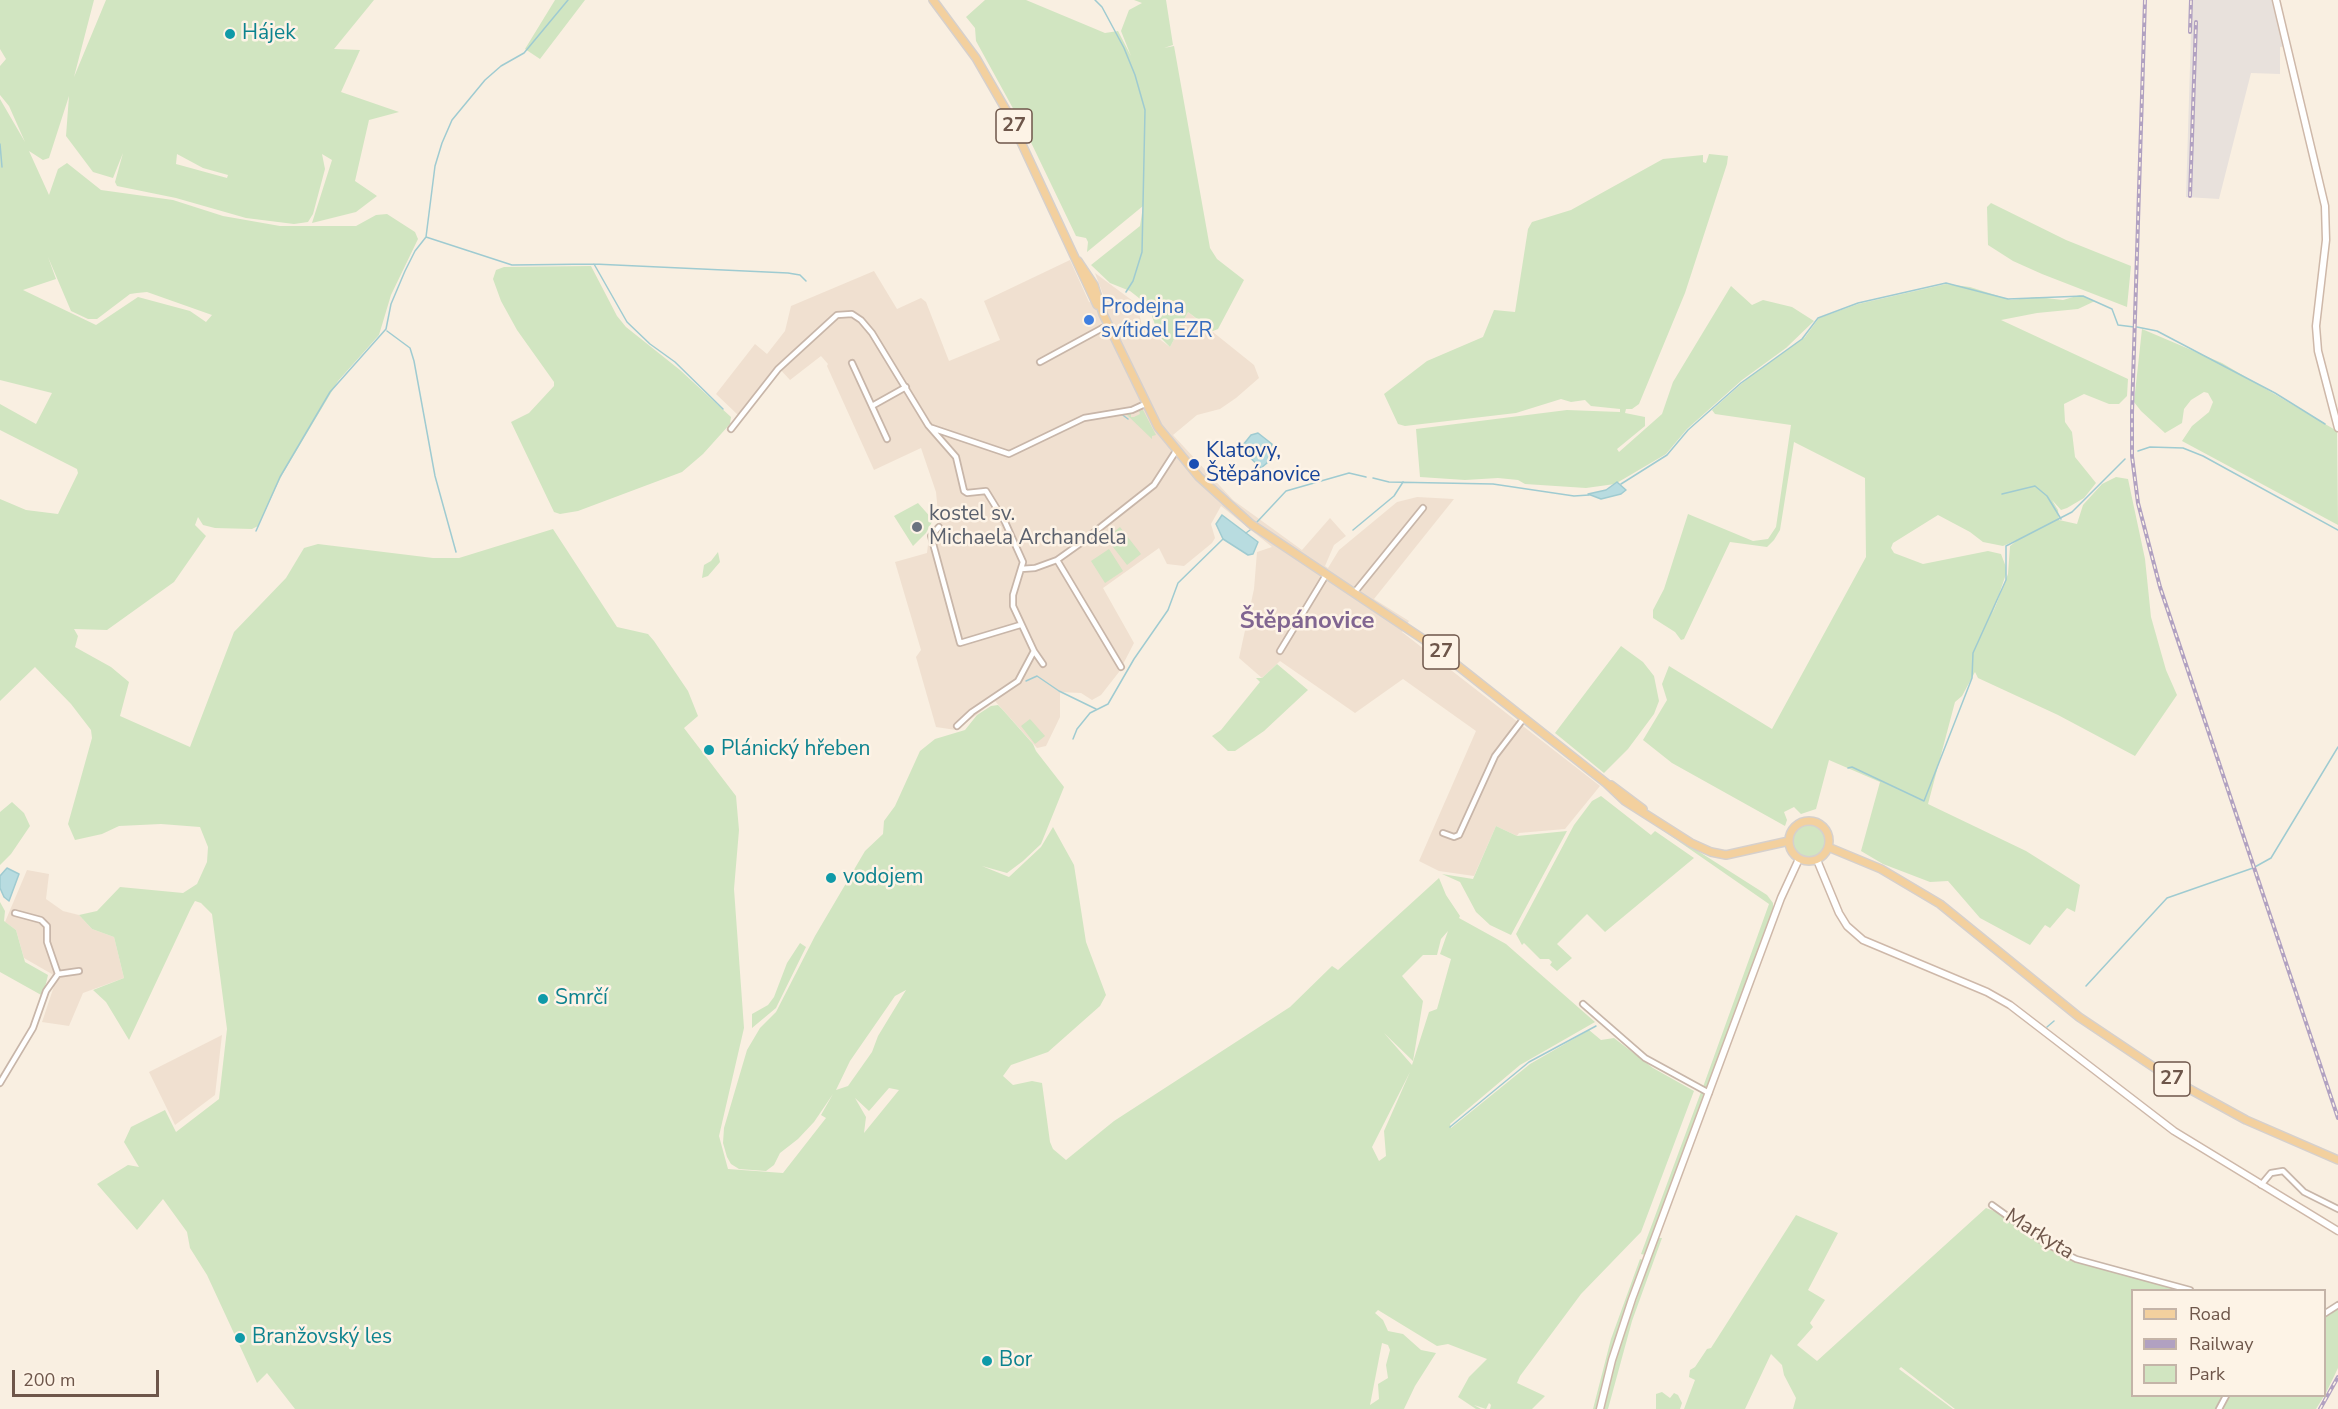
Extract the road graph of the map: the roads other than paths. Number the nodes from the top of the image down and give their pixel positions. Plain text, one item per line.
1 (933, 0) edge
2 (2276, 0) edge
3 (1108, 326) junction
4 (1040, 362) dead end
5 (852, 363) dead end
6 (906, 387) junction
7 (1145, 404) junction
8 (872, 405) junction
9 (931, 428) junction
10 (2338, 428) edge
11 (731, 429) dead end
12 (887, 439) dead end
13 (1176, 451) junction
14 (1423, 508) dead end
15 (939, 526) dead end
16 (1057, 560) junction
17 (1021, 569) junction
18 (1326, 575) junction
19 (1354, 593) junction
20 (1020, 625) junction
21 (1034, 651) junction
22 (1280, 651) dead end
23 (1043, 664) dead end
24 (1121, 667) dead end
25 (1524, 718) junction
26 (957, 726) dead end
27 (1443, 833) dead end
28 (1789, 841) junction
29 (1828, 848) junction
30 (1799, 859) junction
31 (1816, 860) junction
32 (15, 913) dead end
33 (79, 971) dead end
34 (58, 974) junction
35 (1582, 1004) dead end
36 (0, 1083) edge
37 (1709, 1093) junction
38 (2338, 1160) edge
39 (2261, 1185) junction
40 (1992, 1205) dead end
41 (2338, 1209) edge
42 (2338, 1231) edge
43 (2186, 1289) edge
44 (1600, 1409) edge

1 - 3 main road, 27
2 - 10 main road
3 - 4 street
3 - 7 main road, 27
5 - 8 street
6 - 8 street
6 - 9 street
6 - 11 street
7 - 9 street
7 - 13 main road, 27
8 - 12 street
9 - 17 street
13 - 16 street
13 - 18 main road, 27
14 - 19 street
15 - 20 street
16 - 17 street
16 - 24 street
17 - 20 street
18 - 19 main road, 27
18 - 22 street
19 - 25 main road, 27
20 - 21 street
21 - 23 street
21 - 26 street
25 - 27 street
25 - 28 main road, 27
28 - 29 main road
28 - 30 main road
29 - 31 main road
29 - 38 main road, 27
30 - 31 main road
30 - 37 main road
31 - 39 main road
32 - 34 street
33 - 34 street
34 - 36 street
35 - 37 street
37 - 44 main road
39 - 41 street
39 - 42 main road
40 - 43 street, Markyta

